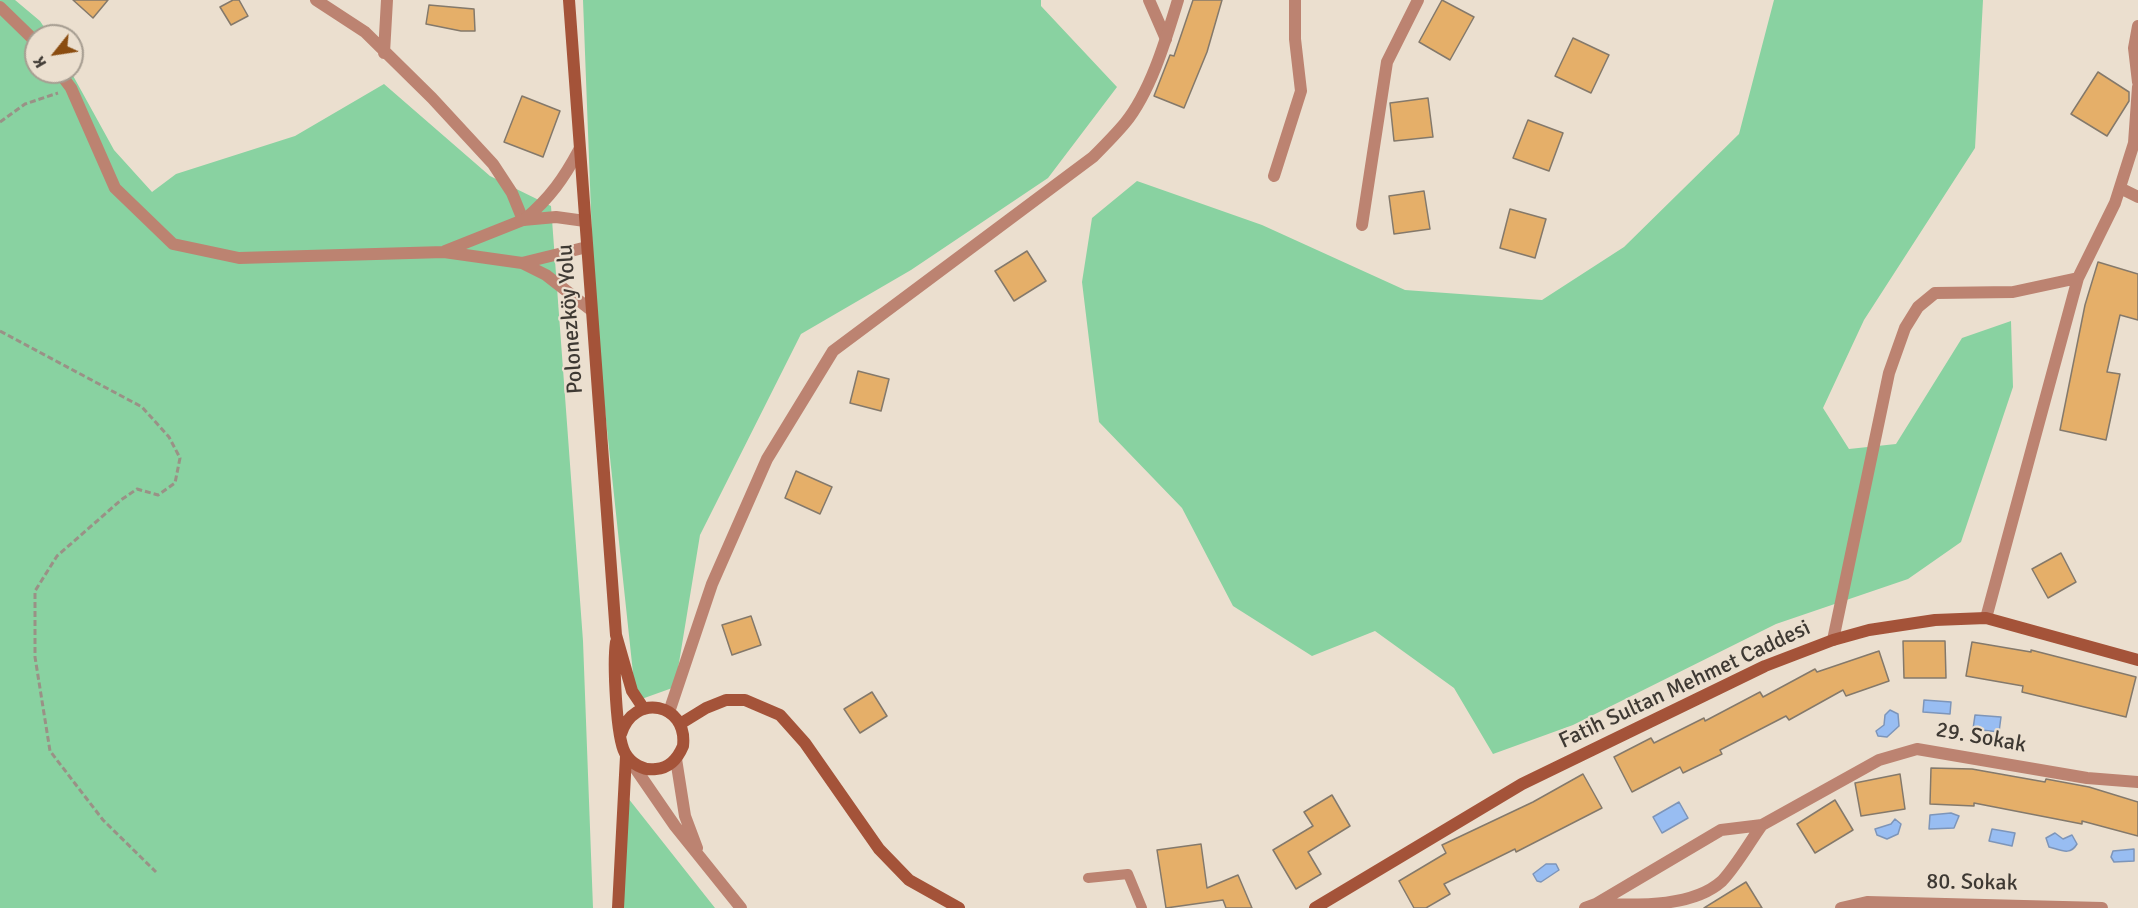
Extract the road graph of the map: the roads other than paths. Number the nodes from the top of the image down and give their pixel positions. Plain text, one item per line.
1 (316, 0) edge
2 (387, 0) edge
3 (569, 0) edge
4 (1149, 0) edge
5 (1178, 0) edge
6 (1295, 0) edge
7 (1418, 0) edge
8 (0, 8) edge
9 (2138, 26) edge
10 (24, 31) edge
11 (1166, 39) junction
12 (384, 53) junction
13 (2138, 81) edge
14 (68, 84) edge
15 (2138, 87) edge
16 (579, 150) junction
17 (1274, 176) dead end
18 (2120, 188) junction
19 (2138, 197) edge
20 (524, 220) junction
21 (585, 221) junction
22 (1362, 225) dead end
23 (587, 247) junction
24 (444, 252) junction
25 (522, 263) junction
26 (2078, 278) junction
27 (591, 310) junction
28 (1986, 618) junction
29 (616, 635) junction
30 (1833, 640) junction
31 (2138, 660) edge
32 (644, 709) junction
33 (669, 712) junction
34 (680, 724) junction
35 (621, 734) junction
36 (626, 756) junction
37 (676, 759) junction
38 (2138, 782) edge
39 (1762, 825) junction
40 (700, 854) junction
41 (1088, 878) dead end
42 (1590, 906) edge
43 (618, 908) edge
44 (741, 908) edge
45 (959, 908) edge
46 (1142, 908) edge
47 (1314, 908) edge
48 (1841, 908) edge
49 (2103, 908) edge

1 - 12 street
2 - 12 street
3 - 16 main road, Polonezköy Yolu
4 - 11 street
5 - 11 street
6 - 17 street
7 - 22 street
8 - 10 street
9 - 13 street
11 - 33 street
12 - 20 street
14 - 24 street
15 - 18 street
16 - 20 street
16 - 21 main road, Polonezköy Yolu
18 - 19 street
18 - 26 street
20 - 21 street
20 - 24 street
21 - 23 main road, Polonezköy Yolu
23 - 25 street
23 - 27 main road, Polonezköy Yolu
24 - 25 street
25 - 27 street
26 - 28 street
26 - 30 street
27 - 29 main road, Polonezköy Yolu
28 - 30 main road, Fatih Sultan Mehmet Caddesi
28 - 31 main road, Fatih Sultan Mehmet Caddesi
29 - 32 main road
29 - 35 main road
30 - 47 main road, Fatih Sultan Mehmet Caddesi
32 - 33 main road
32 - 35 main road
33 - 34 main road
34 - 37 main road
34 - 45 main road
35 - 36 main road
36 - 37 main road
36 - 40 street
36 - 43 main road
37 - 40 street
38 - 39 street, 29. Sokak
39 - 42 street, 29. Sokak
39 - 42 street, 29. Sokak
40 - 44 street
41 - 46 lane
48 - 49 street, 80. Sokak

